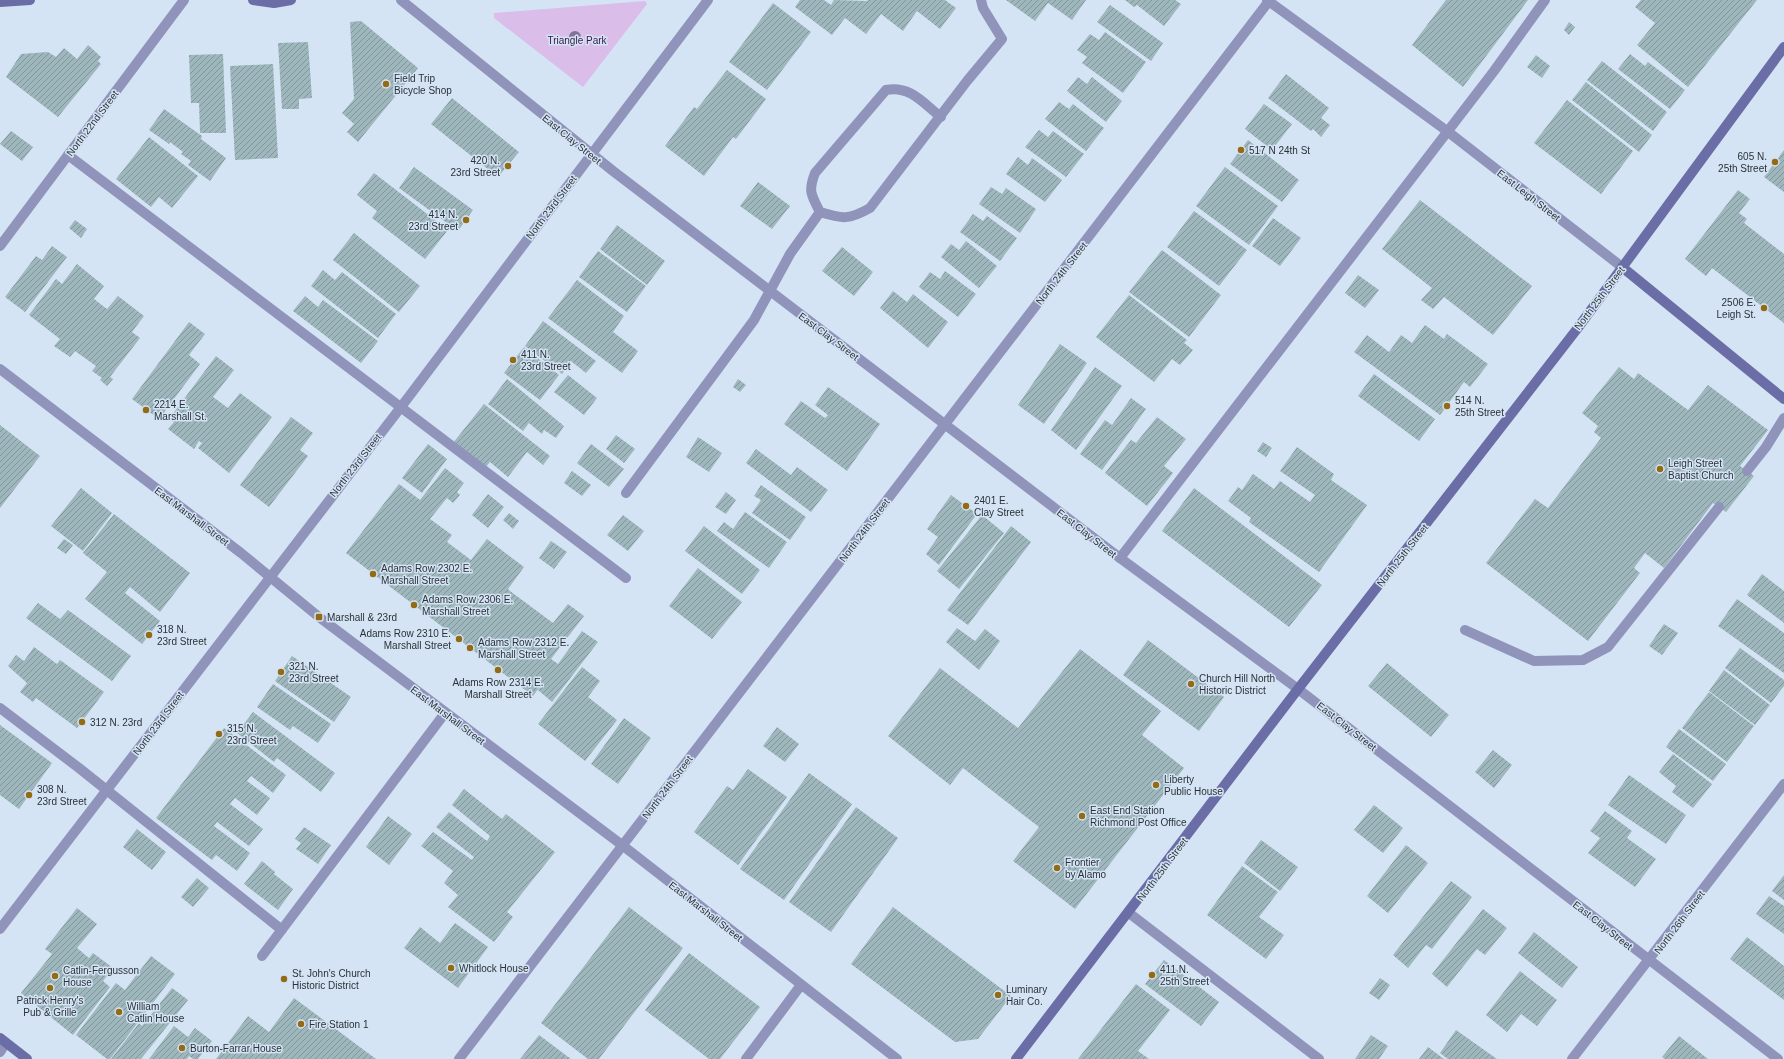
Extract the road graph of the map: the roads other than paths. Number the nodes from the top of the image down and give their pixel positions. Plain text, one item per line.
1 (30, 0) edge
2 (184, 0) edge
3 (253, 0) edge
4 (291, 0) edge
5 (401, 0) edge
6 (708, 0) edge
7 (981, 0) edge
8 (1545, 0) edge
9 (1268, 1) edge
10 (0, 2) edge
11 (1784, 47) edge
12 (941, 117) junction
13 (1447, 132) junction
14 (591, 154) junction
15 (68, 156) junction
16 (820, 212) junction
17 (0, 246) edge
18 (1622, 267) junction
19 (769, 291) junction
20 (0, 369) edge
21 (1784, 399) edge
22 (400, 407) junction
23 (1784, 418) edge
24 (945, 424) junction
25 (1747, 471) dead end
26 (626, 493) dead end
27 (1719, 508) dead end
28 (1120, 558) junction
29 (269, 577) junction
30 (626, 578) dead end
31 (1465, 630) dead end
32 (1298, 689) junction
33 (0, 708) edge
34 (445, 713) junction
35 (1784, 784) edge
36 (106, 791) junction
37 (622, 845) junction
38 (1129, 913) junction
39 (0, 929) edge
40 (282, 930) junction
41 (262, 956) dead end
42 (1650, 961) junction
43 (801, 985) junction
44 (3, 1041) edge
45 (0, 1052) edge
46 (27, 1059) edge
47 (459, 1059) edge
48 (746, 1059) edge
49 (897, 1059) edge
50 (1016, 1059) edge
51 (1319, 1059) edge
52 (1572, 1059) edge
53 (1778, 1059) edge

1 - 10 main road
2 - 15 street, North 22nd Street
3 - 4 main road
5 - 14 street, East Clay Street
6 - 14 street, North 23rd Street
7 - 12 street
8 - 13 street
9 - 13 street, East Leigh Street
9 - 24 street, North 24th Street
11 - 18 main road, North 25th Street
12 - 16 street
12 - 16 street
13 - 18 street, East Leigh Street
13 - 28 street
14 - 19 street, East Clay Street
14 - 22 street, North 23rd Street
15 - 17 street, North 22nd Street
15 - 22 street
16 - 19 street
18 - 21 main road, East Leigh Street
18 - 32 main road, North 25th Street
19 - 24 street, East Clay Street
19 - 26 street
20 - 29 street, East Marshall Street
22 - 29 street, North 23rd Street
22 - 30 street
23 - 25 street
24 - 28 street, East Clay Street
24 - 37 street, North 24th Street
27 - 31 street
28 - 32 street, East Clay Street
29 - 34 street, East Marshall Street
29 - 36 street, North 23rd Street
32 - 38 main road, North 25th Street
32 - 42 street, East Clay Street
33 - 36 street
34 - 37 street, East Marshall Street
34 - 40 street
35 - 42 street, North 26th Street
36 - 39 street, North 23rd Street
36 - 40 street
37 - 43 street, East Marshall Street
37 - 47 street, North 24th Street
38 - 50 main road, North 25th Street
38 - 51 street
40 - 41 street
42 - 52 street, North 26th Street
42 - 53 street, East Clay Street
43 - 48 street
43 - 49 street, East Marshall Street
44 - 45 street
44 - 46 main road

